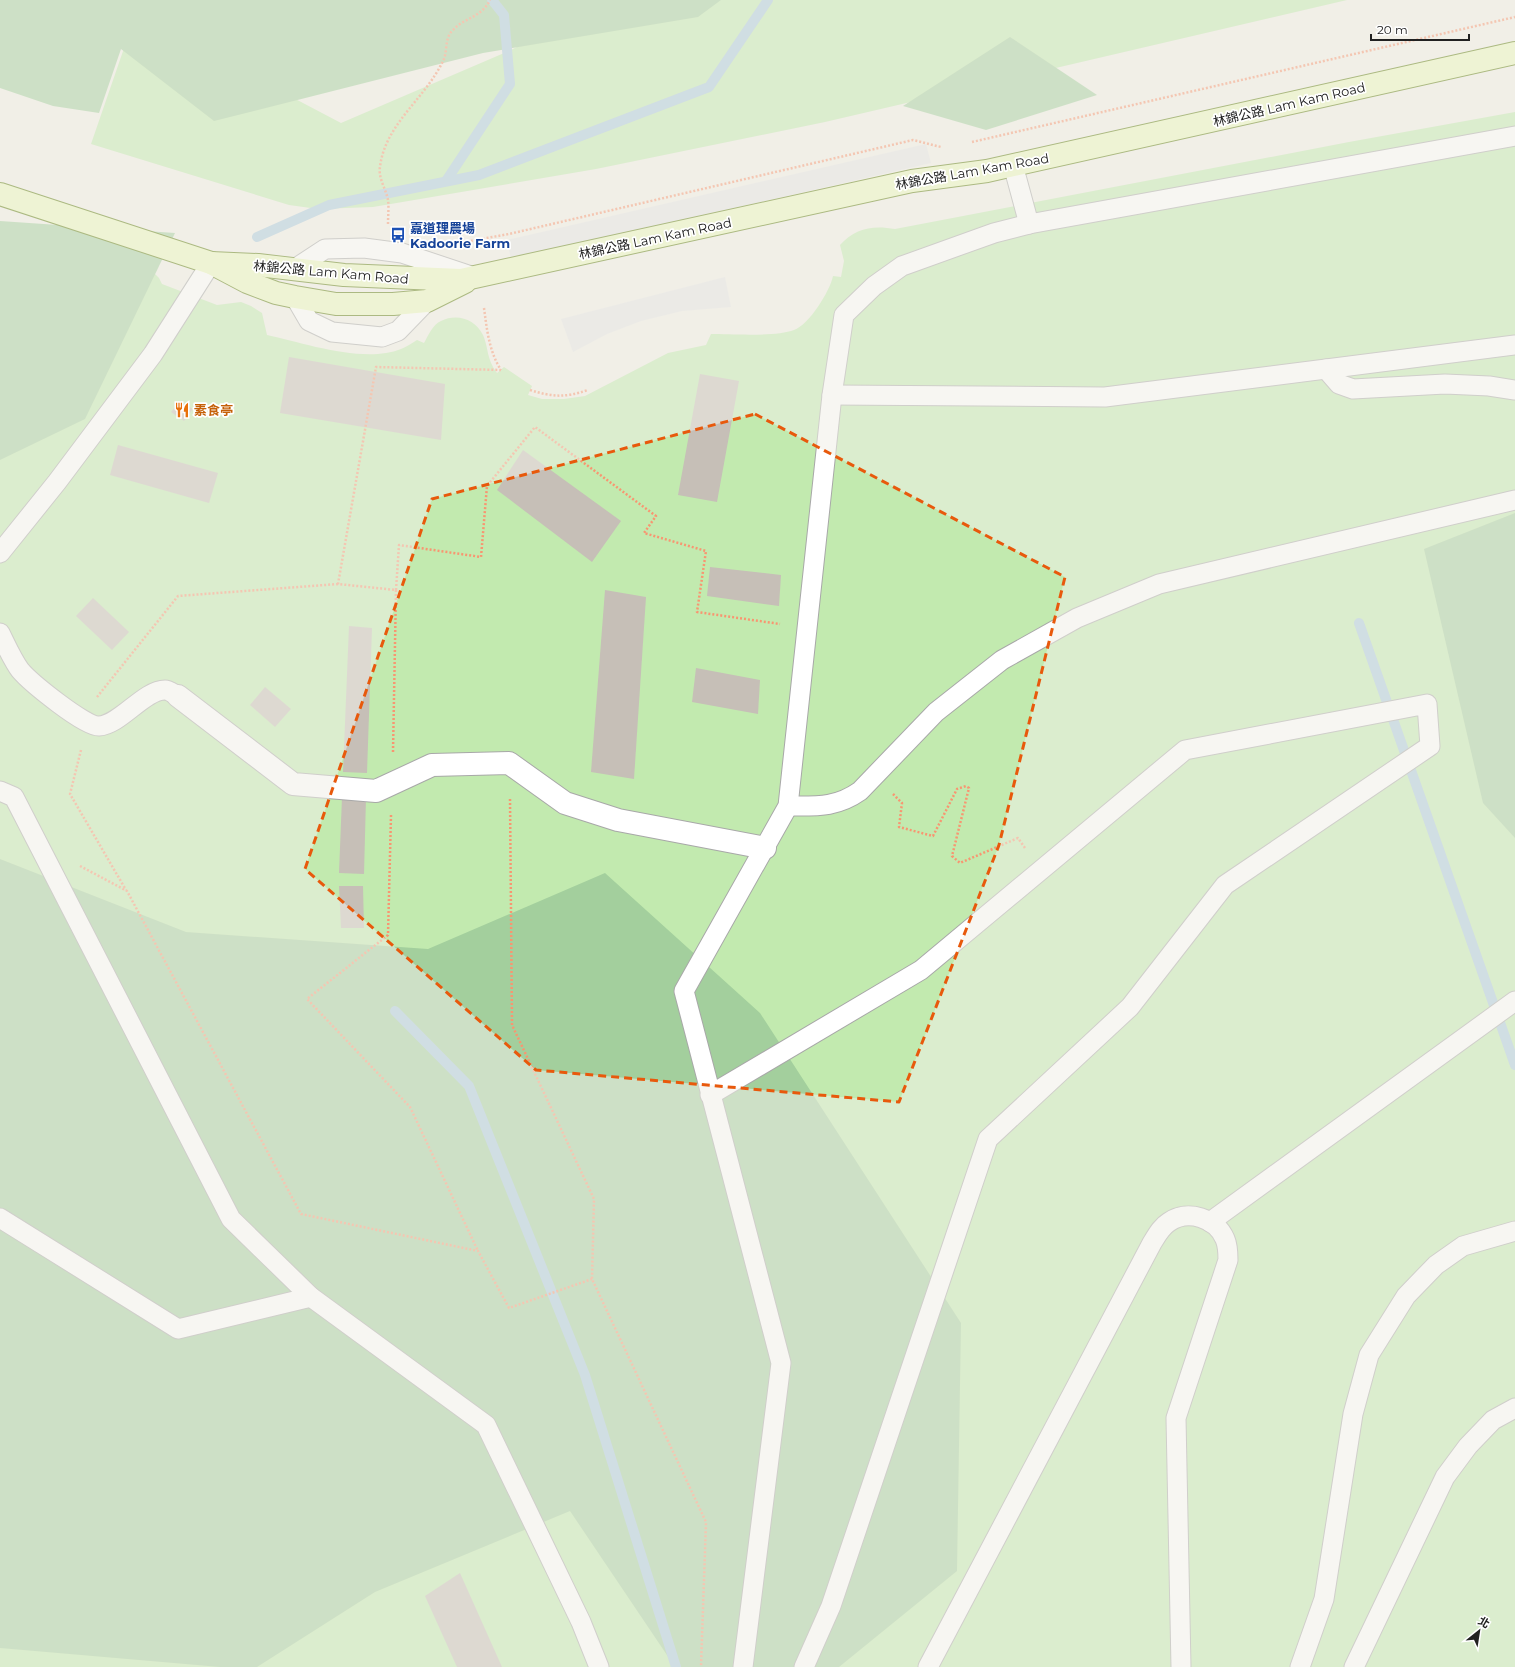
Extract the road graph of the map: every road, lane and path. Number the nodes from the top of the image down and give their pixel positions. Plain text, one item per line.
1 (490, 0) edge
2 (1515, 17) edge
3 (1515, 53) edge
4 (1515, 136) edge
5 (969, 143) dead end
6 (946, 148) dead end
7 (1014, 165) junction
8 (0, 194) edge
9 (1029, 224) junction
10 (388, 226) dead end
11 (454, 244) dead end
12 (211, 264) junction
13 (475, 278) junction
14 (295, 298) junction
15 (427, 301) junction
16 (484, 308) dead end
17 (1515, 345) edge
18 (1326, 369) junction
19 (530, 390) dead end
20 (588, 390) dead end
21 (1515, 390) edge
22 (832, 395) junction
23 (1515, 500) edge
24 (0, 553) edge
25 (338, 584) junction
26 (396, 590) junction
27 (807, 627) junction
28 (0, 633) edge
29 (178, 696) joint
30 (84, 722) junction
31 (509, 763) junction
32 (392, 784) junction
33 (0, 791) edge
34 (860, 791) junction
35 (788, 806) junction
36 (765, 848) junction
37 (79, 865) dead end
38 (1041, 870) junction
39 (127, 891) junction
40 (1514, 1003) edge
41 (710, 1095) junction
42 (0, 1218) edge
43 (1210, 1222) junction
44 (1515, 1231) edge
45 (478, 1250) junction
46 (592, 1280) junction
47 (312, 1297) junction
48 (1515, 1408) edge
49 (599, 1667) edge
50 (701, 1667) edge
51 (743, 1667) edge
52 (804, 1667) edge
53 (928, 1667) edge
54 (1181, 1667) edge
55 (1300, 1667) edge
56 (1354, 1667) edge

1 - 10 path
2 - 5 path
3 - 7 main road, 林錦公路 Lam Kam Road
4 - 9 lane
6 - 11 path
7 - 9 lane
7 - 13 main road, 林錦公路 Lam Kam Road
8 - 12 main road, 林錦公路 Lam Kam Road
9 - 22 lane
12 - 13 main road, 林錦公路 Lam Kam Road
12 - 14 main road, 林錦公路 Lam Kam Road
12 - 24 lane
13 - 15 main road, 林錦公路 Lam Kam Road
14 - 15 main road, 林錦公路 Lam Kam Road
14 - 15 lane
16 - 25 path
17 - 18 lane
18 - 21 lane
18 - 22 lane
19 - 20 path
22 - 27 lane
23 - 34 lane
25 - 26 path
25 - 30 path
26 - 27 path
26 - 32 path
27 - 35 lane
28 - 30 lane
29 - 30 lane
29 - 32 street
30 - 39 path
31 - 32 street
31 - 36 street
31 - 46 path
32 - 45 path
33 - 47 lane
34 - 35 lane
34 - 38 path
35 - 36 lane
36 - 41 lane
37 - 39 path
38 - 41 lane
38 - 52 lane
39 - 45 path
40 - 43 lane
41 - 51 lane
42 - 47 lane
43 - 53 lane
43 - 54 lane
44 - 55 lane
45 - 46 path
46 - 50 path
47 - 49 lane
48 - 56 lane

